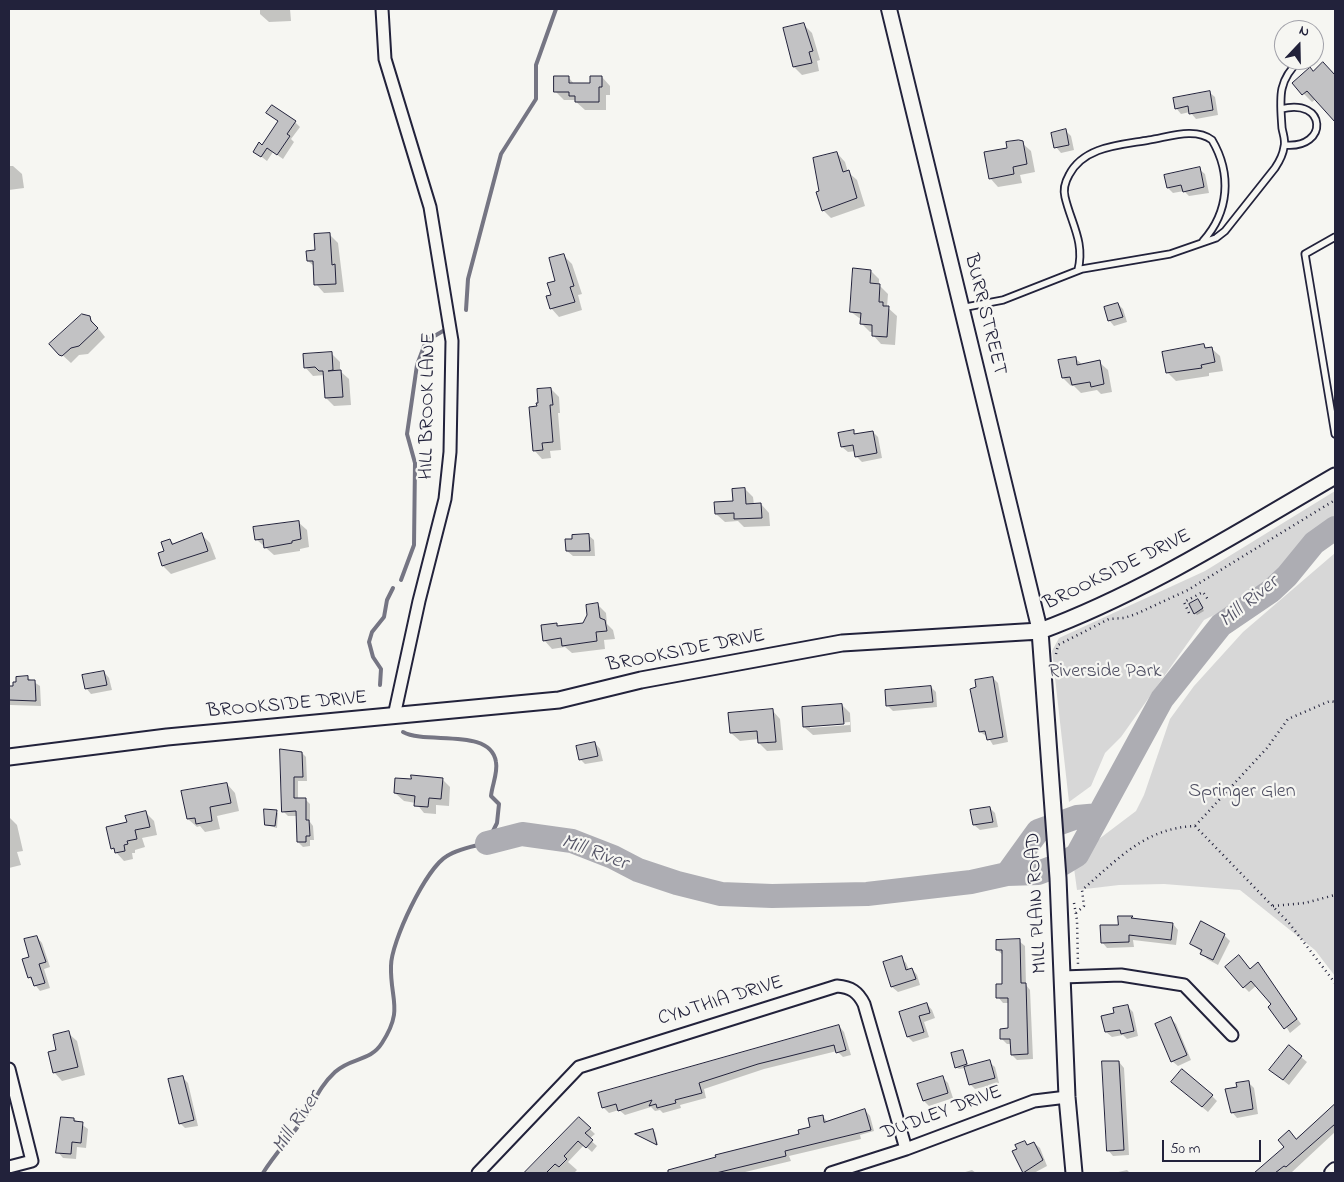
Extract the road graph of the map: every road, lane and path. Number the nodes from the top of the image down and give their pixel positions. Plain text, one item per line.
1 (382, 9) edge
2 (889, 9) edge
3 (1290, 70) edge
4 (1281, 109) junction
5 (1285, 145) junction
6 (1335, 237) edge
7 (1202, 242) junction
8 (1078, 270) junction
9 (961, 308) junction
10 (1335, 434) edge
11 (1335, 476) edge
12 (1335, 500) edge
13 (1188, 590) junction
14 (1193, 597) junction
15 (1209, 601) dead end
16 (1189, 613) dead end
17 (1040, 631) junction
18 (1056, 658) dead end
19 (1335, 702) edge
20 (394, 716) junction
21 (9, 757) edge
22 (1195, 826) junction
23 (1335, 895) edge
24 (1273, 906) junction
25 (1076, 913) dead end
26 (1062, 977) junction
27 (1335, 983) edge
28 (1232, 1035) dead end
29 (9, 1069) edge
30 (1067, 1097) junction
31 (906, 1148) junction
32 (9, 1167) edge
33 (1335, 1170) edge
34 (478, 1173) edge
35 (830, 1173) edge
36 (1074, 1173) edge
37 (1332, 1173) edge

1 - 20 street, HILL BROOK LANE
2 - 9 street, BURR STREET
3 - 4 lane
4 - 5 lane
4 - 5 lane
5 - 7 lane
6 - 10 lane
7 - 8 lane
7 - 8 lane
8 - 9 lane
9 - 17 street, BURR STREET
11 - 17 main road, BROOKSIDE DRIVE
12 - 13 path
13 - 14 path
13 - 18 path
14 - 15 path
14 - 16 path
17 - 20 main road, BROOKSIDE DRIVE
17 - 26 main road, MILL PLAIN ROAD
19 - 22 path
20 - 21 main road, BROOKSIDE DRIVE
22 - 24 path
22 - 25 path
23 - 24 path
24 - 27 path
26 - 28 street
26 - 30 main road, MILL PLAIN ROAD
29 - 32 street
30 - 31 street, DUDLEY DRIVE
30 - 36 main road, MILL PLAIN ROAD
31 - 34 street, CYNTHIA DRIVE
31 - 35 street, DUDLEY DRIVE
33 - 37 street

